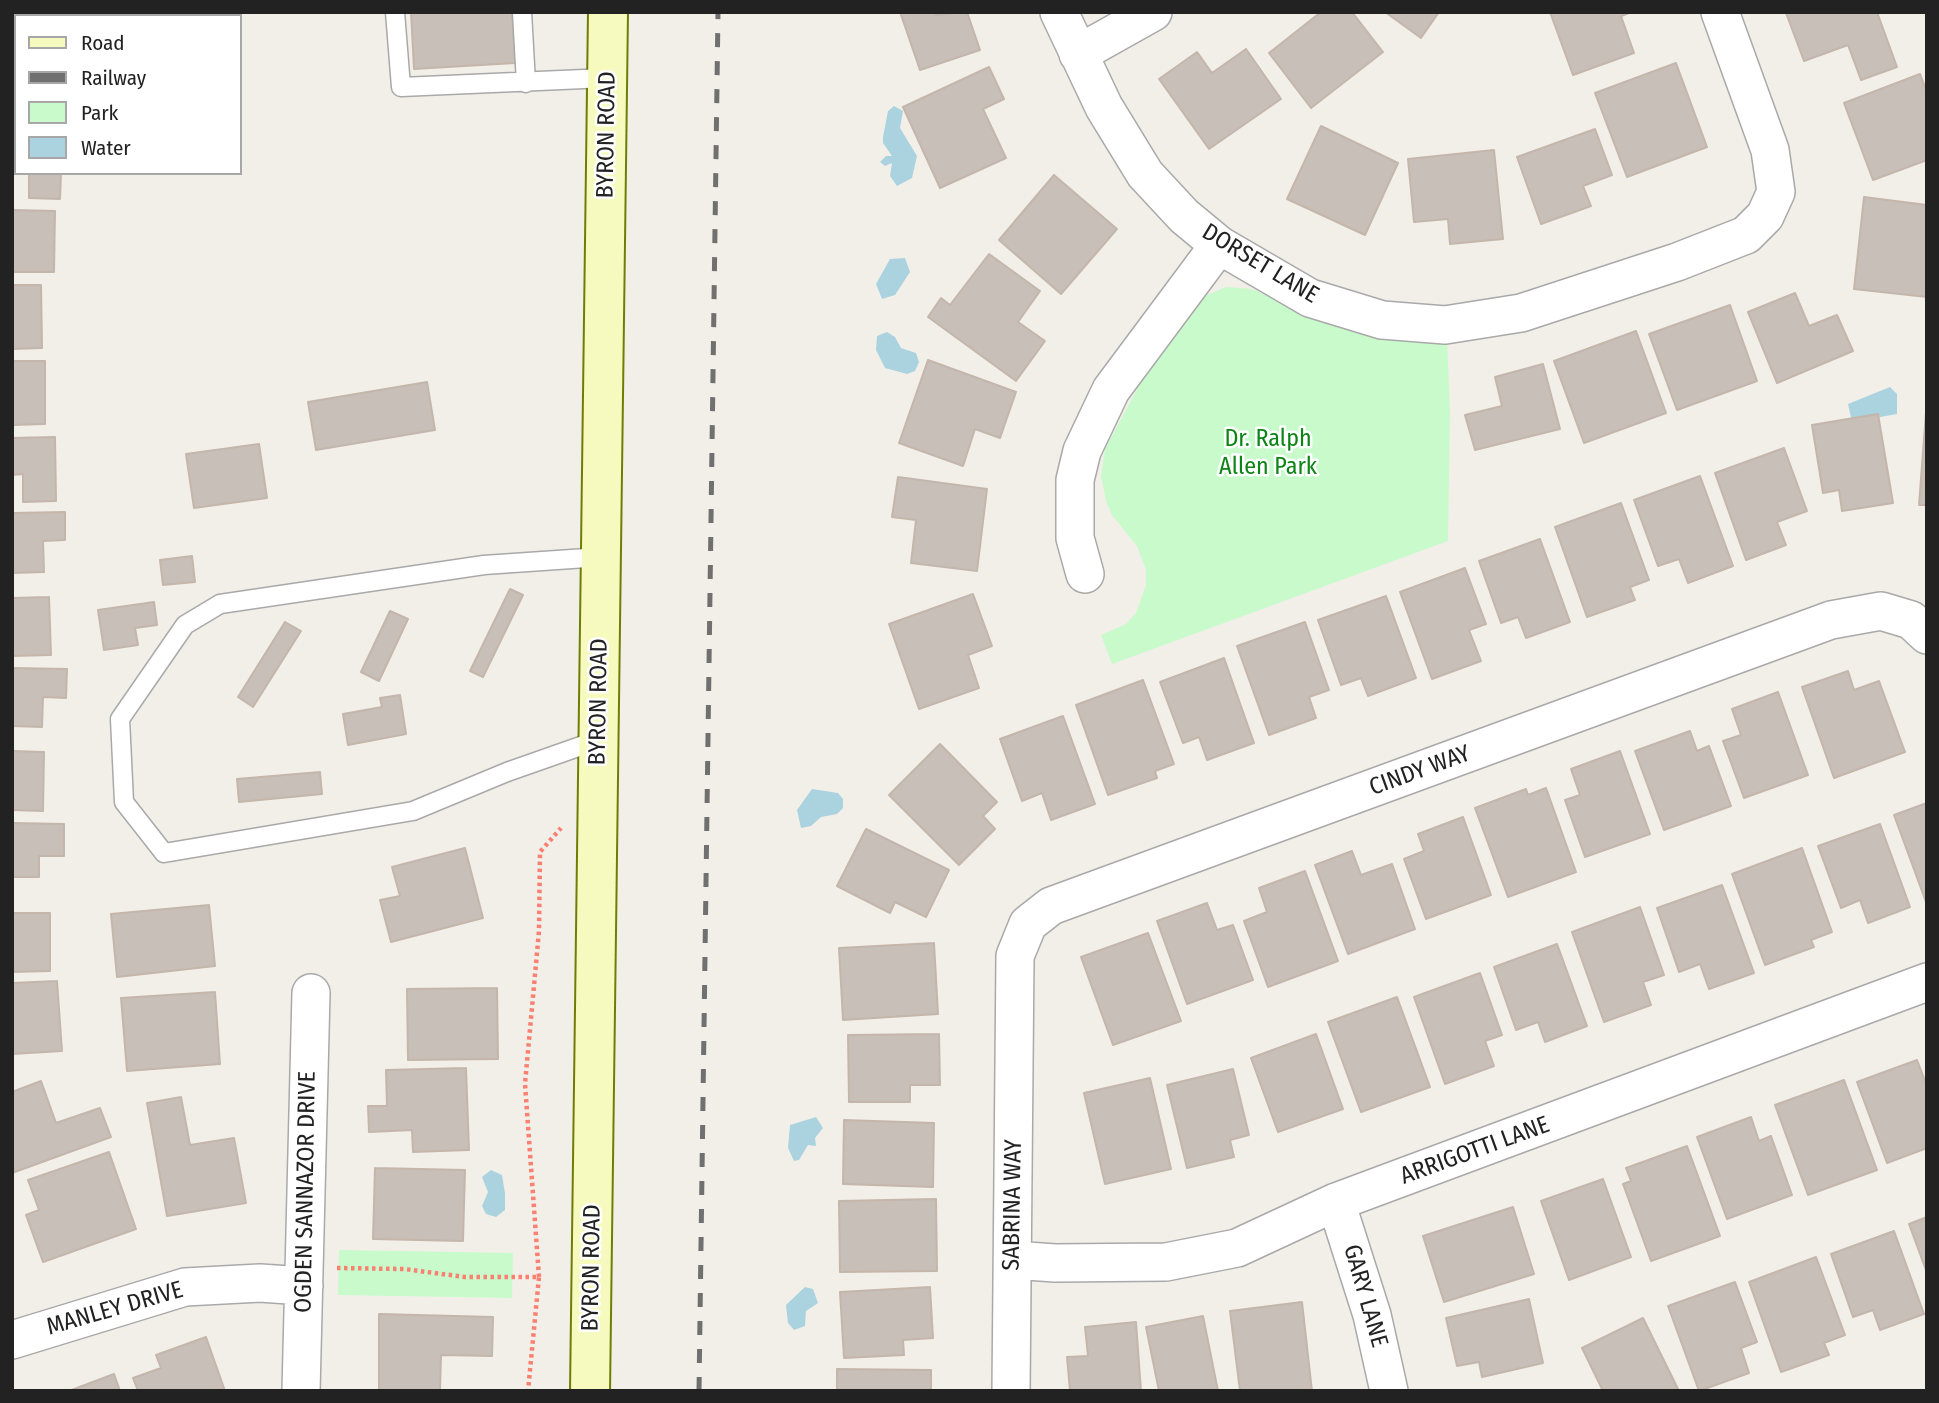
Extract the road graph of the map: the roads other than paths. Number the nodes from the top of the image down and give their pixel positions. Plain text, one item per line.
1 (395, 12) edge
2 (522, 12) edge
3 (608, 12) edge
4 (1059, 12) edge
5 (1153, 12) edge
6 (1720, 12) edge
7 (1078, 54) junction
8 (607, 78) junction
9 (527, 83) junction
10 (1219, 244) junction
11 (601, 557) junction
12 (1085, 574) dead end
13 (1919, 628) edge
14 (598, 740) junction
15 (1927, 982) edge
16 (311, 993) dead end
17 (1015, 1019) joint
18 (1336, 1202) junction
19 (1013, 1260) junction
20 (304, 1275) junction
21 (12, 1340) edge
22 (301, 1391) edge
23 (590, 1391) edge
24 (1011, 1391) edge
25 (1390, 1391) edge

1 - 9 lane
2 - 9 lane
3 - 8 main road, BYRON ROAD
4 - 7 street, DORSET LANE
5 - 7 street
6 - 10 street, DORSET LANE
7 - 10 street, DORSET LANE
8 - 9 lane
8 - 11 main road, BYRON ROAD
10 - 12 street
11 - 14 main road, BYRON ROAD
11 - 14 lane
13 - 17 street, CINDY WAY
14 - 23 main road, BYRON ROAD
15 - 18 street, ARRIGOTTI LANE
16 - 20 street, OGDEN SANNAZOR DRIVE
17 - 19 street, SABRINA WAY
18 - 19 street, ARRIGOTTI LANE
18 - 25 street, GARY LANE
19 - 24 street, SABRINA WAY
20 - 21 street, MANLEY DRIVE
20 - 22 street, OGDEN SANNAZOR DRIVE

